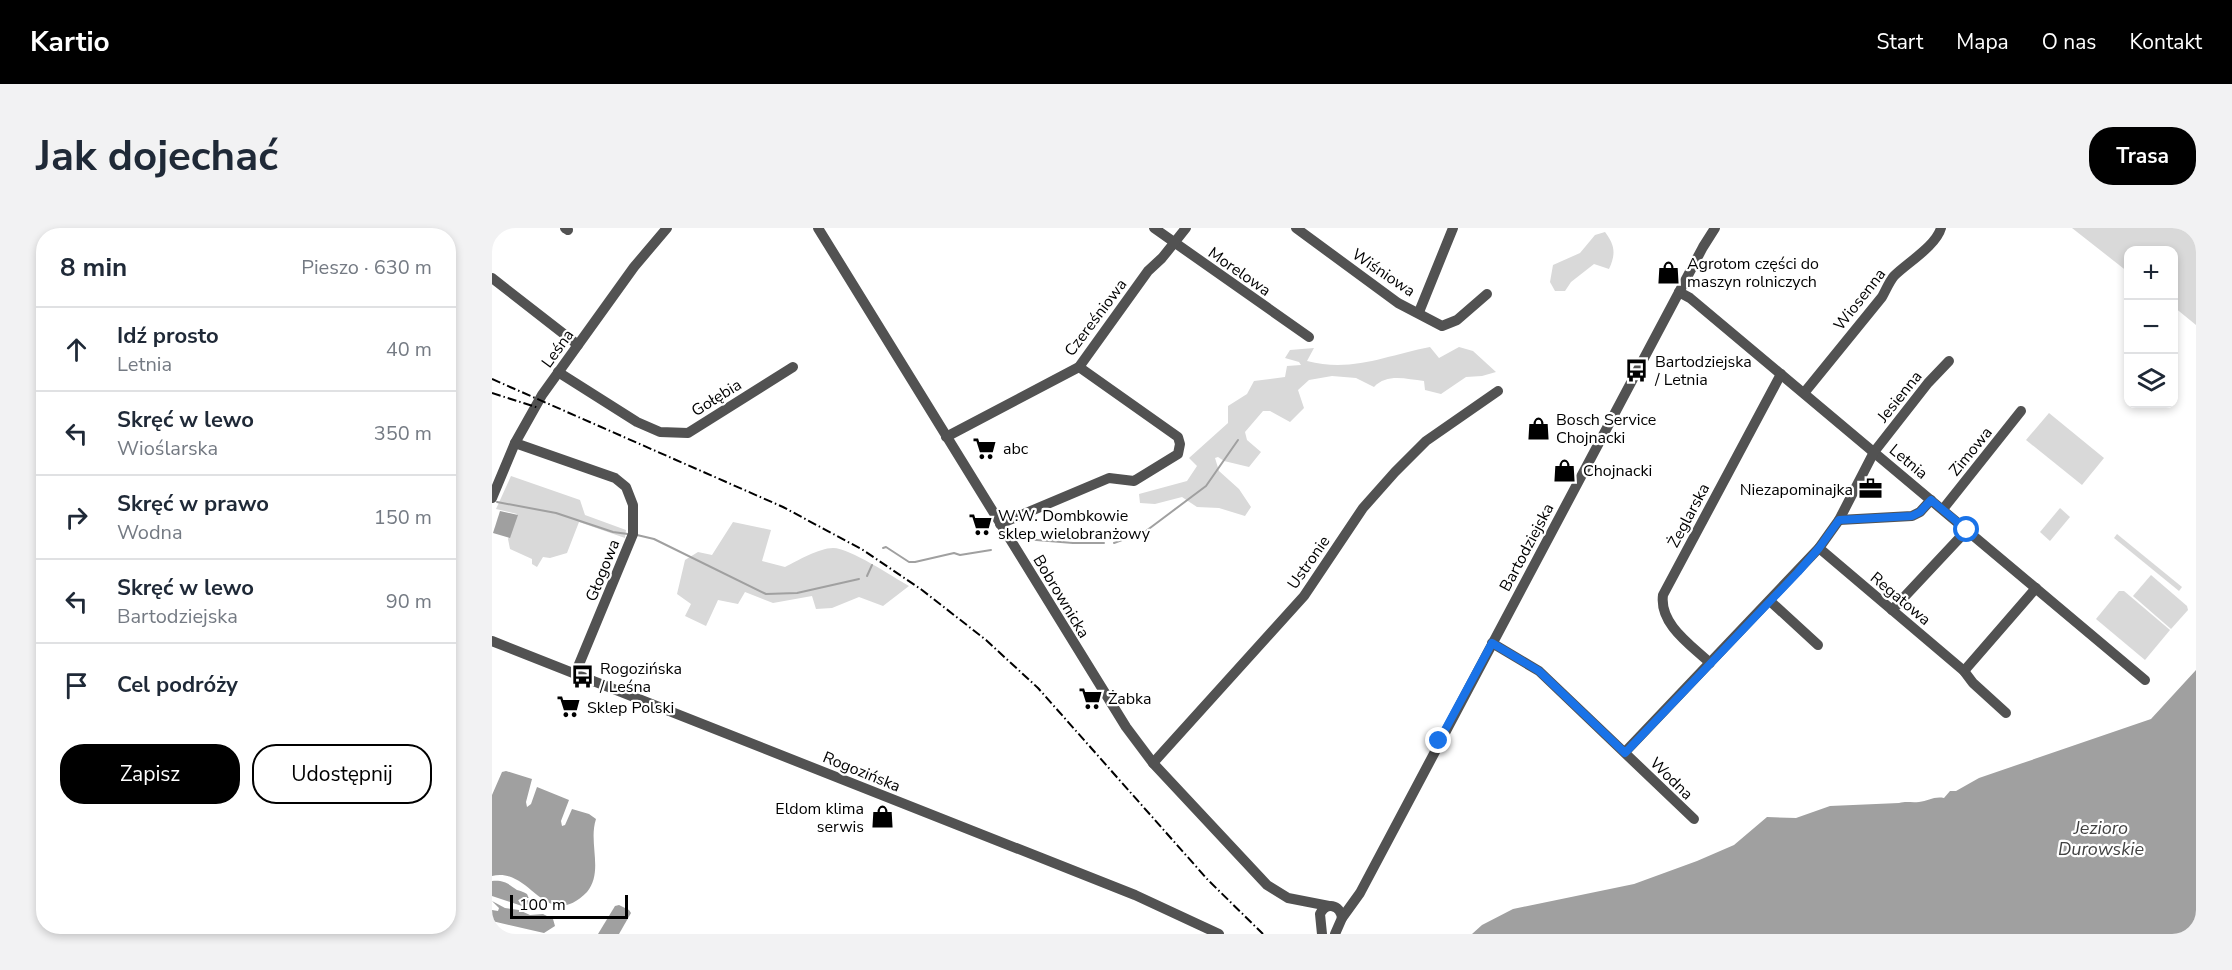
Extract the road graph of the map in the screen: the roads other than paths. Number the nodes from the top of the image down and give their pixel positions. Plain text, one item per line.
1 (668, 228) edge
2 (818, 228) edge
3 (1154, 228) edge
4 (1186, 228) edge
5 (1453, 228) edge
6 (1715, 228) edge
7 (1941, 228) edge
8 (1301, 230) edge
9 (1175, 243) junction
10 (492, 278) edge
11 (1679, 292) junction
12 (1487, 294) dead end
13 (1419, 312) junction
14 (1309, 337) dead end
15 (578, 345) junction
16 (1949, 361) dead end
17 (794, 367) dead end
18 (1079, 367) junction
19 (558, 372) junction
20 (1781, 374) junction
21 (1498, 391) dead end
22 (1804, 393) junction
23 (2021, 411) dead end
24 (946, 436) junction
25 (515, 443) junction
26 (1874, 452) junction
27 (492, 498) edge
28 (1931, 500) junction
29 (1943, 509) junction
30 (1839, 520) junction
31 (1000, 524) junction
32 (1967, 530) junction
33 (1819, 548) junction
34 (2036, 588) junction
35 (1770, 601) junction
36 (1892, 610) junction
37 (492, 642) edge
38 (1492, 643) junction
39 (1818, 645) dead end
40 (1710, 663) junction
41 (1964, 671) junction
42 (575, 674) junction
43 (2145, 680) dead end
44 (2006, 713) dead end
45 (1625, 753) junction
46 (1154, 763) junction
47 (1694, 819) dead end
48 (1365, 880) junction
49 (1311, 902) junction
50 (1331, 906) junction
51 (1321, 918) junction
52 (1338, 926) edge
53 (1219, 934) edge
54 (1322, 934) edge

1 - 15 street, Leśna
2 - 24 street, Bobrownicka
3 - 9 street, Morelowa
4 - 9 street, Czereśniowa
5 - 13 street
6 - 11 street, Bartodziejska
7 - 22 street, Wiosenna
8 - 13 street, Wiśniowa
9 - 14 street, Morelowa
9 - 18 street, Czereśniowa
10 - 15 street
11 - 20 street, Letnia
11 - 38 street, Bartodziejska
12 - 13 street, Wiśniowa
15 - 19 street, Leśna
16 - 26 street, Jesienna
17 - 19 street, Gołębia
18 - 24 street, Czereśniowa
18 - 31 street
19 - 25 street, Leśna
20 - 22 street, Letnia
20 - 40 street, Żeglarska
21 - 46 street, Ustronie
22 - 26 street, Letnia
23 - 29 street, Zimowa
24 - 31 street, Bobrownicka
25 - 27 street, Leśna
25 - 42 street, Głogowa
26 - 28 street, Letnia
26 - 30 street, Jesienna
28 - 29 street, Letnia
28 - 30 street
29 - 32 street, Letnia
30 - 33 street, Jesienna
31 - 46 street, Bobrownicka
32 - 34 street, Letnia
32 - 36 street
33 - 35 street, Jesienna
33 - 36 street, Regatowa
34 - 41 street
34 - 43 street, Letnia
35 - 39 street
35 - 40 street, Jesienna
36 - 41 street, Regatowa
37 - 42 street, Rogozińska
38 - 45 street, Wodna
38 - 48 street, Bartodziejska
40 - 45 street, Jesienna
41 - 44 street, Regatowa
42 - 53 street, Rogozińska
45 - 47 street, Wodna
46 - 49 street, Bobrownicka
48 - 50 street, Bartodziejska
48 - 52 street, Bartodziejska
49 - 50 street, Bobrownicka
49 - 51 street
50 - 51 street
50 - 52 street
51 - 52 street
51 - 54 street

